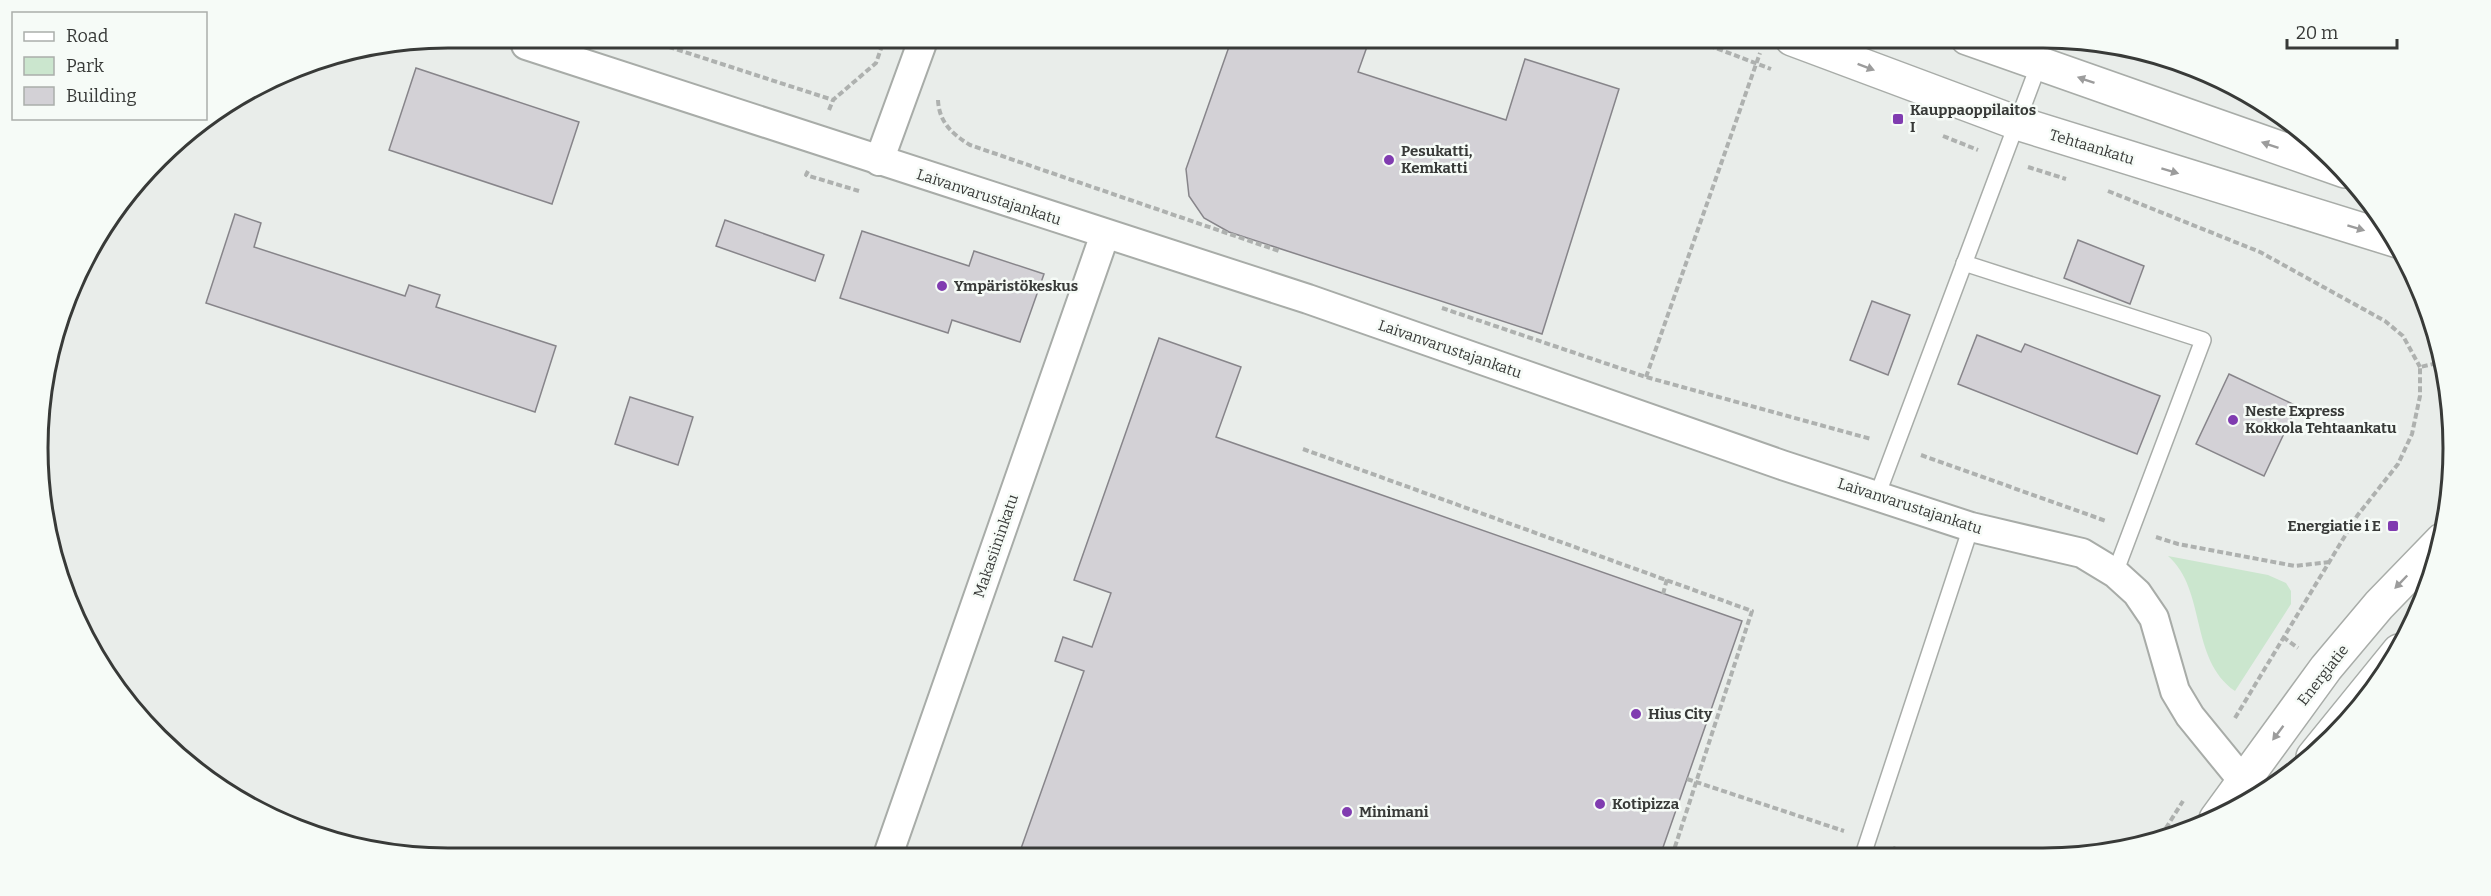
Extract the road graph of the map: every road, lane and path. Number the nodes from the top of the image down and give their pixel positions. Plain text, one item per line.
1 (535, 48) edge
2 (672, 48) edge
3 (881, 48) edge
4 (920, 48) edge
5 (1716, 48) edge
6 (1816, 48) edge
7 (1995, 48) edge
8 (1756, 63) junction
9 (2039, 64) junction
10 (1778, 72) dead end
11 (938, 89) dead end
12 (833, 100) junction
13 (2017, 123) junction
14 (1940, 135) dead end
15 (819, 138) junction
16 (2003, 159) junction
17 (879, 161) junction
18 (2325, 164) edge
19 (2067, 179) dead end
20 (2099, 189) dead end
21 (862, 192) dead end
22 (1106, 234) junction
23 (2382, 236) edge
24 (1285, 254) dead end
25 (1964, 263) junction
26 (1432, 304) dead end
27 (2434, 364) edge
28 (2420, 367) junction
29 (1646, 377) junction
30 (1894, 446) junction
31 (1303, 449) dead end
32 (1877, 496) junction
33 (1971, 527) junction
34 (2132, 530) junction
35 (2428, 554) edge
36 (2330, 562) junction
37 (2115, 573) junction
38 (1667, 579) junction
39 (1663, 594) dead end
40 (2217, 747) junction
41 (1687, 779) dead end
42 (1697, 782) junction
43 (2251, 787) edge
44 (2186, 796) dead end
45 (2165, 829) edge
46 (1869, 839) junction
47 (891, 848) edge
48 (1675, 848) edge
49 (1866, 848) edge
50 (1893, 848) edge

1 - 15 street, Laivanvarustajankatu
2 - 12 path
3 - 12 path
4 - 17 street
5 - 8 path
6 -> 13 main road, Tehtaankatu
7 - 9 main road
8 - 10 path
8 - 29 path
9 - 13 lane
18 -> 9 main road
11 - 24 path
12 - 15 path
13 - 16 lane
13 -> 23 main road, Tehtaankatu
14 - 16 path
15 - 17 street, Laivanvarustajankatu
15 - 21 path
16 - 19 path
16 - 25 lane
17 - 22 street, Laivanvarustajankatu
20 - 28 path
22 - 32 street, Laivanvarustajankatu
22 - 47 street, Makasiininkatu
25 - 30 lane
25 - 34 lane
26 - 29 path
27 - 28 path
28 - 36 path
29 - 30 path
30 - 32 lane
30 - 34 path
31 - 38 path
32 - 33 street, Laivanvarustajankatu
33 - 37 street, Laivanvarustajankatu
33 - 46 lane
34 - 36 path
34 - 37 lane
35 -> 43 main road, Energiatie
36 - 40 path
37 - 40 street, Laivanvarustajankatu
38 - 39 path
38 - 42 path
40 - 43 street, Laivanvarustajankatu
41 - 42 path
42 - 46 path
42 - 48 path
44 - 45 path
46 - 49 lane
46 - 50 path

